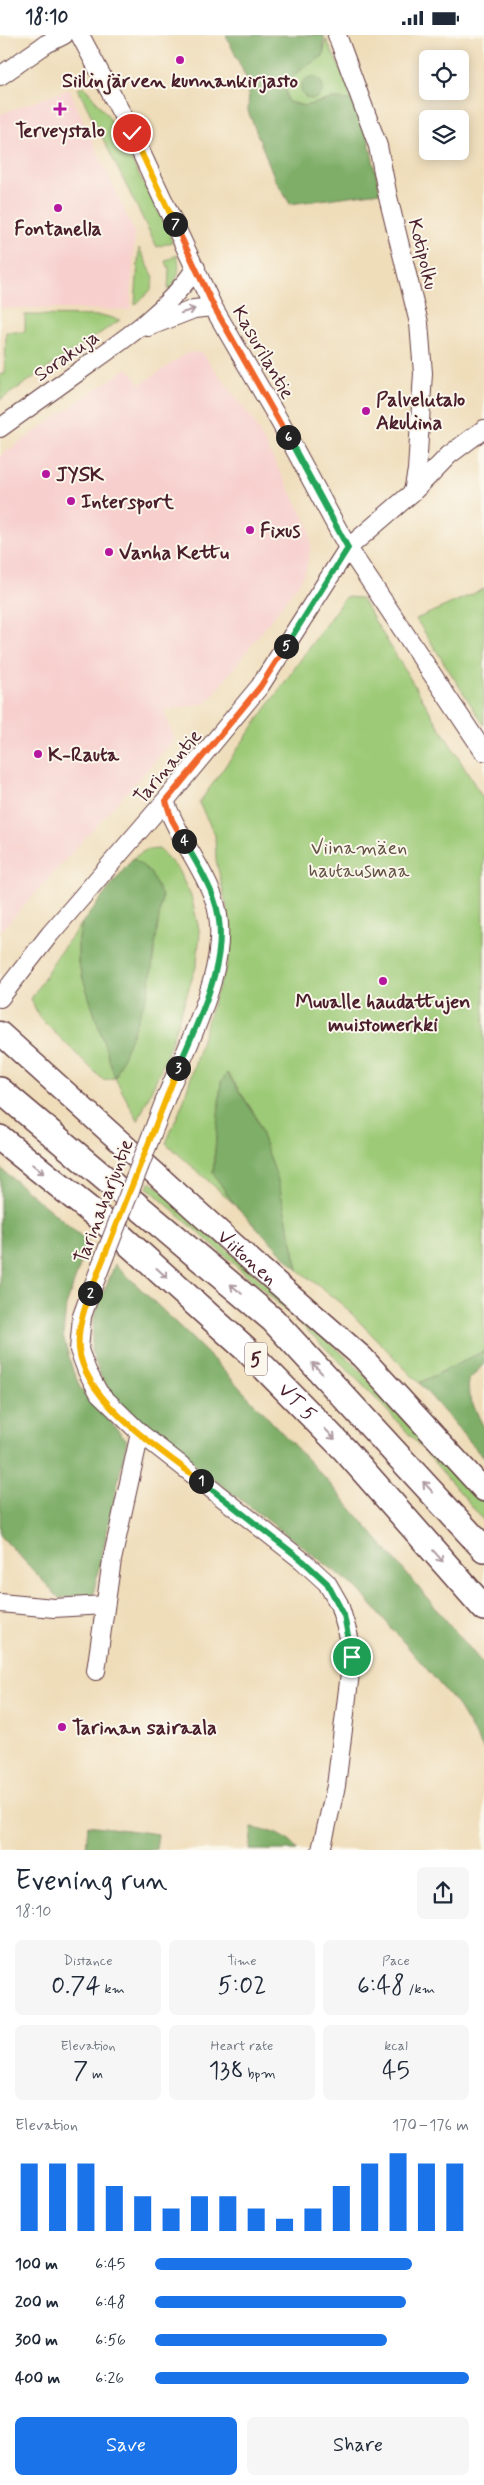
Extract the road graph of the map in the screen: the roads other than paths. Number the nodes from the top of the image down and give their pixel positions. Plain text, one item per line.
1 (64, 35) edge
2 (80, 35) edge
3 (337, 35) edge
4 (0, 76) edge
5 (196, 268) junction
6 (214, 307) junction
7 (132, 334) junction
8 (0, 428) edge
9 (484, 429) edge
10 (413, 492) junction
11 (348, 548) junction
12 (483, 747) edge
13 (166, 801) junction
14 (0, 998) edge
15 (0, 1033) edge
16 (0, 1090) edge
17 (0, 1138) edge
18 (140, 1433) junction
19 (484, 1490) edge
20 (484, 1549) edge
21 (0, 1603) edge
22 (104, 1605) junction
23 (484, 1608) edge
24 (96, 1671) dead end
25 (321, 1850) edge

1 - 4 street
2 - 5 street, Kasurilantie
3 - 10 street, Kotipolku
5 - 6 street, Kasurilantie
5 - 7 street, Sorakuja
7 -> 6 street, Sorakuja
6 - 11 street, Kasurilantie
7 - 8 street, Sorakuja
9 - 10 street, Tarinantie
10 - 11 street, Tarinantie
11 - 12 street, Kasurilantie
11 - 13 street, Tarinantie
13 - 14 street, Tarinantie
13 - 18 street, Tarinaharjuntie, bridge
15 - 19 main road, Viitonen
20 -> 16 highway, VT 5 / 5
17 -> 23 highway, VT 5 / 5
18 - 22 street
18 - 25 street, Tarinaharjuntie
21 - 22 street
22 - 24 street

